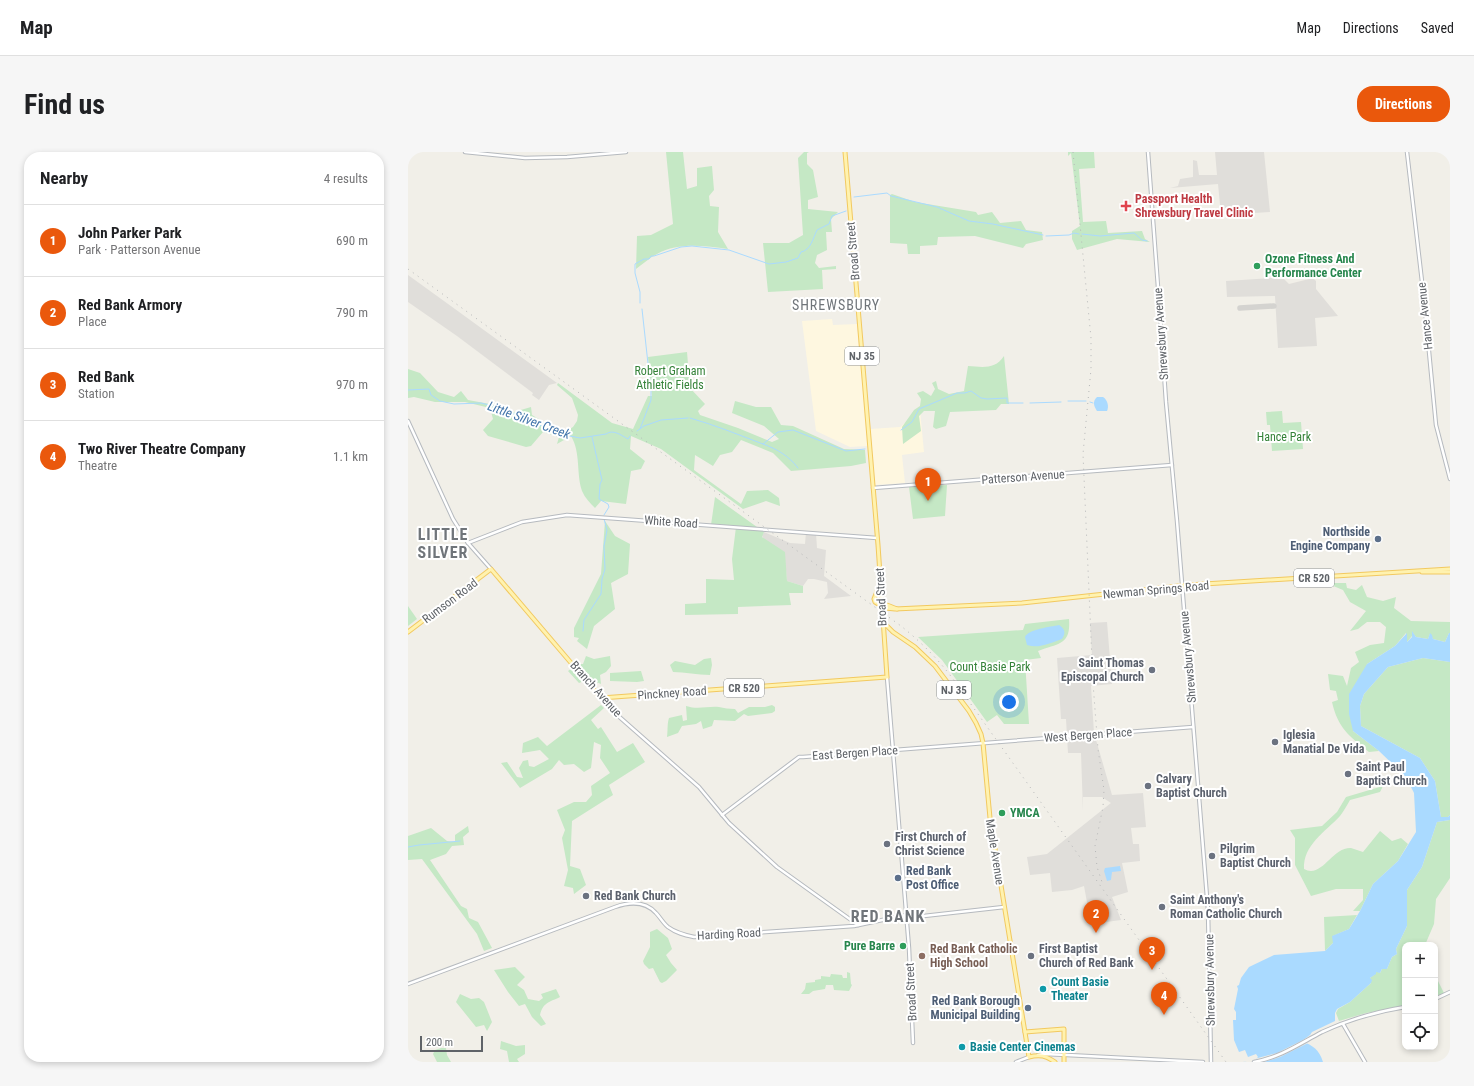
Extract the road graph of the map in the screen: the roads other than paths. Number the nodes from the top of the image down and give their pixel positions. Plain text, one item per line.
1 (465, 152) edge
2 (626, 152) edge
3 (845, 152) edge
4 (1148, 152) edge
5 (1407, 152) edge
6 (408, 421) edge
7 (1172, 465) junction
8 (1450, 480) edge
9 (873, 488) junction
10 (877, 538) junction
11 (468, 542) junction
12 (491, 569) junction
13 (1450, 569) edge
14 (1415, 572) junction
15 (1450, 572) edge
16 (881, 582) junction
17 (1182, 586) junction
18 (882, 606) junction
19 (883, 622) junction
20 (884, 630) junction
21 (408, 632) edge
22 (893, 632) junction
23 (887, 677) junction
24 (601, 698) junction
25 (1193, 727) junction
26 (983, 743) junction
27 (892, 750) junction
28 (722, 815) junction
29 (1004, 907) junction
30 (906, 917) junction
31 (858, 925) junction
32 (408, 984) edge
33 (1450, 992) edge
34 (1438, 998) edge
35 (1402, 1008) edge
36 (1343, 1024) junction
37 (1025, 1032) junction
38 (913, 1043) dead end
39 (1037, 1055) junction
40 (1063, 1055) junction
41 (1029, 1057) junction
42 (1016, 1062) edge
43 (1055, 1062) edge
44 (1064, 1062) edge
45 (1203, 1062) edge
46 (1211, 1062) edge
47 (1254, 1062) edge
48 (1365, 1062) edge

1 - 2 street
3 - 9 main road, Broad Street / NJ 35
4 - 7 street, Shrewsbury Avenue
5 - 8 street, Hance Avenue
6 - 11 street, Branch Avenue
7 - 9 street, Patterson Avenue
7 - 17 street, Shrewsbury Avenue
9 - 10 main road, Broad Street / NJ 35
10 - 11 street, White Road
10 - 16 main road, Broad Street / NJ 35
11 - 12 street, Branch Avenue
12 - 21 main road, Rumson Road
12 - 24 main road, Branch Avenue
13 - 14 main road, Newman Springs Road / CR 520
14 - 15 main road, Newman Springs Road / CR 520
14 - 17 main road, Newman Springs Road / CR 520
16 - 18 main road, Broad Street / NJ 35
16 - 18 main road
17 - 18 main road, Newman Springs Road / CR 520
17 - 25 street, Shrewsbury Avenue
18 - 19 main road, Broad Street / NJ 35
19 - 20 main road, Broad Street
19 - 22 main road, Maple Avenue / NJ 35
20 - 22 main road, Maple Avenue / NJ 35
20 - 23 main road, Broad Street
22 - 26 main road, Maple Avenue / NJ 35
23 - 24 main road, Pinckney Road / CR 520
23 - 27 street, Broad Street
24 - 28 street, Branch Avenue
25 - 26 street, West Bergen Place
25 - 46 street, Shrewsbury Avenue
26 - 27 street, East Bergen Place
26 - 29 main road, Maple Avenue / NJ 35
27 - 28 street, East Bergen Place
27 - 30 street, Broad Street
28 - 31 street, Branch Avenue
29 - 30 street, Harding Road
29 - 37 main road, Maple Avenue / NJ 35
30 - 31 street, Harding Road
30 - 38 street, Broad Street
31 - 32 street, Harding Road
33 - 34 street
35 - 36 street
36 - 47 street
36 - 48 street
37 - 40 main road
37 - 41 main road, Maple Avenue / NJ 35
39 - 40 street
39 - 41 main road
39 - 43 main road
40 - 44 main road
40 - 45 street
41 - 42 street

